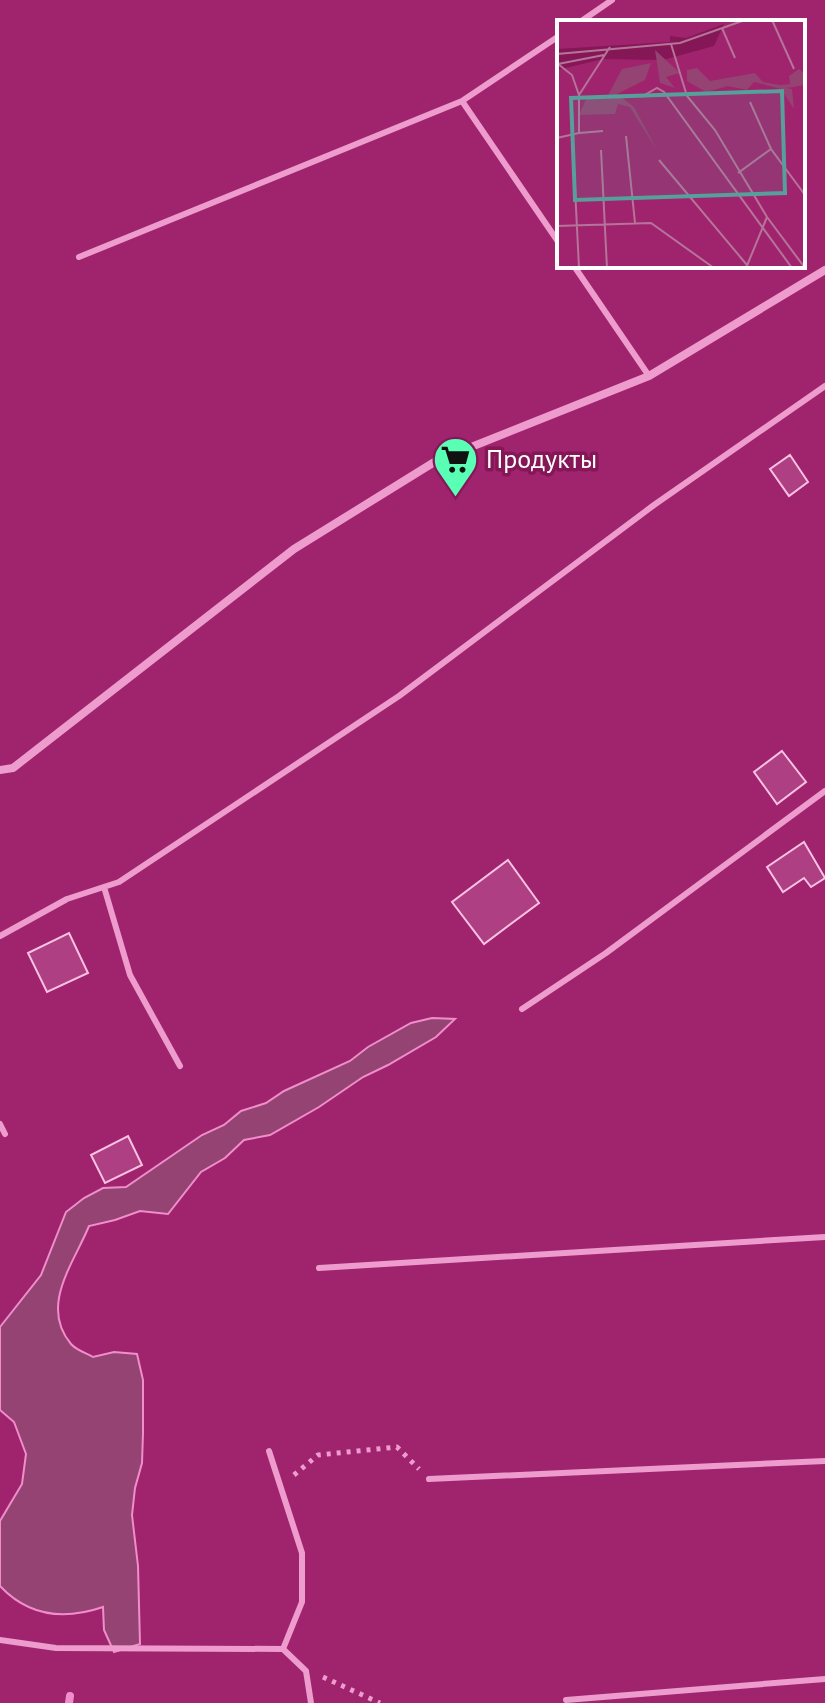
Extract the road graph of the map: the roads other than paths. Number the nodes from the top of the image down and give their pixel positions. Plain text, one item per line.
1 (612, 0) edge
2 (583, 20) edge
3 (557, 37) edge
4 (462, 101) junction
5 (557, 240) edge
6 (79, 257) dead end
7 (575, 268) edge
8 (825, 270) edge
9 (649, 376) junction
10 (825, 386) edge
11 (0, 770) edge
12 (825, 791) edge
13 (104, 887) junction
14 (0, 936) edge
15 (522, 1009) dead end
16 (180, 1066) dead end
17 (0, 1124) edge
18 (5, 1134) dead end
19 (825, 1237) edge
20 (319, 1268) dead end
21 (269, 1451) dead end
22 (825, 1461) edge
23 (429, 1479) road end
24 (0, 1640) edge
25 (283, 1649) junction
26 (825, 1679) edge
27 (566, 1700) dead end
28 (311, 1703) edge

1 - 2 lane
3 - 4 lane
4 - 5 lane
4 - 6 lane
7 - 9 lane
8 - 9 street
9 - 11 street
10 - 13 lane
12 - 15 lane
13 - 14 lane
13 - 16 lane
17 - 18 lane
19 - 20 lane
21 - 25 lane
22 - 23 lane
24 - 25 lane
25 - 28 lane
26 - 27 lane

